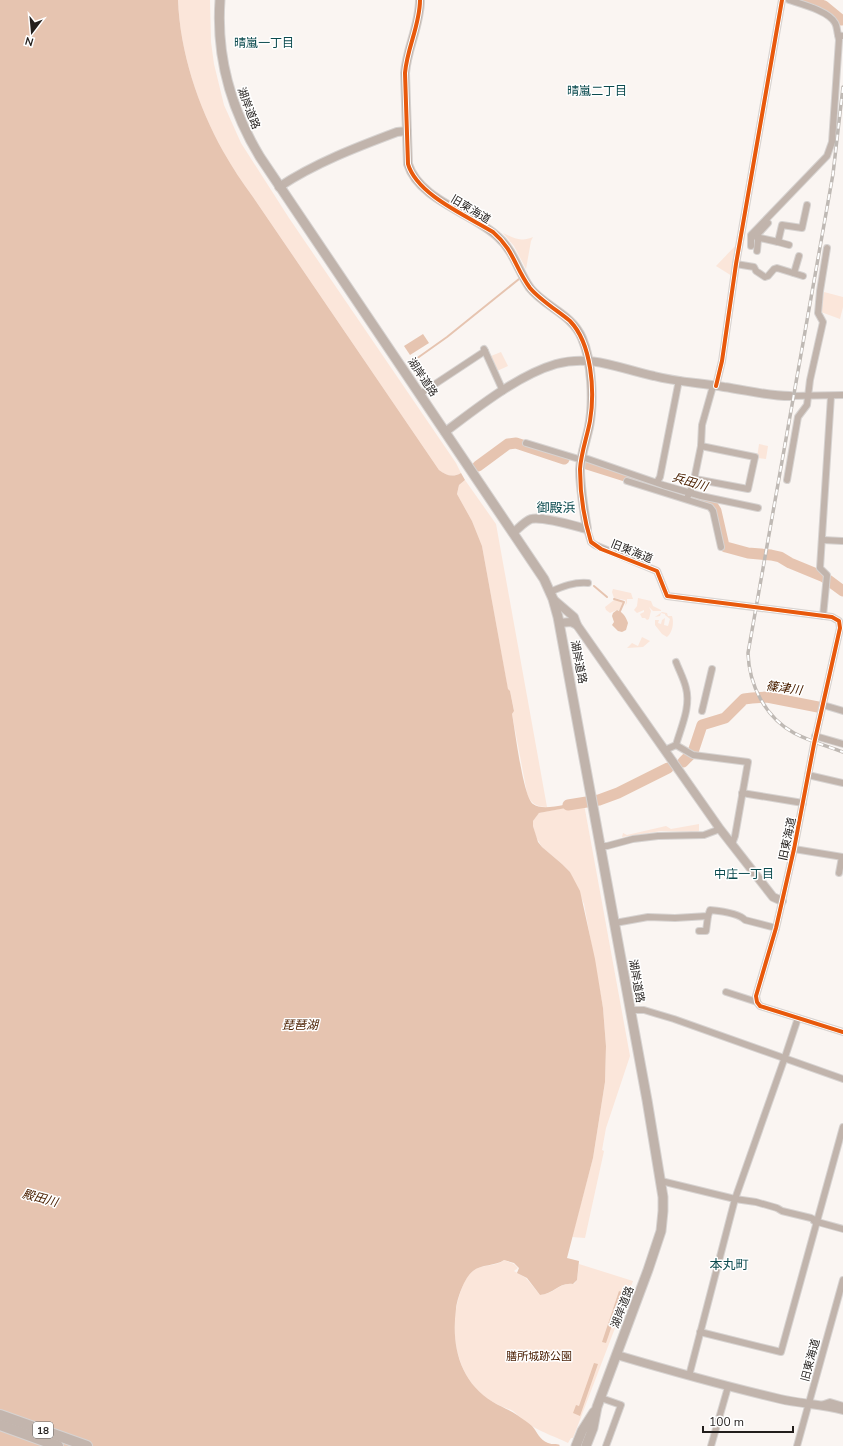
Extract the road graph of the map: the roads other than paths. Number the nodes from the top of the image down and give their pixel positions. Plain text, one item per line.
1 (220, 0) edge
2 (420, 0) edge
3 (782, 0) edge
4 (789, 0) edge
5 (840, 36) edge
6 (407, 131) junction
7 (279, 187) junction
8 (807, 205) dead end
9 (768, 223) dead end
10 (742, 232) junction
11 (752, 234) junction
12 (778, 242) junction
13 (756, 243) junction
14 (789, 245) dead end
15 (739, 248) junction
16 (827, 248) dead end
17 (757, 252) dead end
18 (799, 256) dead end
19 (736, 264) junction
20 (794, 273) junction
21 (802, 276) dead end
22 (588, 361) junction
23 (679, 380) junction
24 (715, 386) junction
25 (503, 391) junction
26 (420, 394) junction
27 (843, 394) edge
28 (790, 396) joint
29 (807, 396) junction
30 (831, 396) junction
31 (445, 432) junction
32 (526, 443) dead end
33 (701, 446) junction
34 (582, 459) junction
35 (695, 479) junction
36 (787, 480) dead end
37 (627, 482) dead end
38 (657, 482) junction
39 (688, 496) junction
40 (758, 508) dead end
41 (588, 529) junction
42 (513, 533) junction
43 (823, 540) junction
44 (842, 540) edge
45 (721, 547) dead end
46 (588, 582) dead end
47 (552, 596) junction
48 (823, 616) junction
49 (841, 621) edge
50 (559, 623) junction
51 (577, 625) junction
52 (676, 662) dead end
53 (712, 669) dead end
54 (823, 705) junction
55 (702, 711) dead end
56 (843, 711) edge
57 (815, 736) junction
58 (843, 744) edge
59 (676, 745) junction
60 (665, 750) junction
61 (808, 775) junction
62 (843, 782) edge
63 (742, 793) junction
64 (803, 803) junction
65 (720, 829) junction
66 (732, 844) junction
67 (600, 846) junction
68 (794, 849) junction
69 (842, 857) edge
70 (839, 873) dead end
71 (782, 901) junction
72 (708, 916) junction
73 (615, 923) junction
74 (776, 928) junction
75 (699, 931) dead end
76 (726, 992) dead end
77 (757, 1002) junction
78 (630, 1010) junction
79 (798, 1018) junction
80 (843, 1032) edge
81 (785, 1058) junction
82 (843, 1079) edge
83 (843, 1127) edge
84 (661, 1181) junction
85 (735, 1199) junction
86 (817, 1221) junction
87 (843, 1229) edge
88 (843, 1280) edge
89 (841, 1294) edge
90 (700, 1332) junction
91 (617, 1355) junction
92 (689, 1376) junction
93 (728, 1387) junction
94 (599, 1403) junction
95 (809, 1404) junction
96 (821, 1405) junction
97 (843, 1406) edge
98 (843, 1410) edge
99 (0, 1414) edge
100 (0, 1425) edge
101 (58, 1446) edge
102 (87, 1446) edge
103 (576, 1446) edge
104 (586, 1446) edge
105 (606, 1446) edge
106 (711, 1446) edge
107 (797, 1446) edge

1 - 7 main road, 湖岸道路
2 - 6 street, 旧東海道
3 - 10 street
4 - 5 street
5 - 11 street
6 - 7 street
6 - 22 street, 旧東海道
7 - 26 main road, 湖岸道路
8 - 12 street
9 - 13 street
10 - 11 street
10 - 15 street
11 - 13 street
12 - 13 street
12 - 14 street
13 - 15 street
13 - 17 street
15 - 19 street
16 - 29 street
18 - 20 street
19 - 20 street
19 - 24 street
20 - 21 street
22 - 23 street
22 - 25 street
22 - 34 street, 旧東海道
23 - 24 street
23 - 38 street
24 - 28 street
24 - 33 street
25 - 26 street
25 - 31 street
26 - 31 main road, 湖岸道路
27 - 30 street
28 - 29 street
29 - 30 street
29 - 36 street
30 - 43 street
31 - 42 main road, 湖岸道路
32 - 34 street
33 - 35 street
33 - 35 street
34 - 38 street
34 - 41 street, 旧東海道
35 - 39 street
37 - 39 street
38 - 39 street
39 - 40 street
39 - 45 street
41 - 42 street
41 - 48 street, 旧東海道
42 - 47 main road, 湖岸道路
43 - 44 street
43 - 48 street
46 - 47 street
47 - 50 main road, 湖岸道路
47 - 51 street
48 - 49 street, 旧東海道
49 - 54 street, 旧東海道
50 - 51 street
50 - 67 main road, 湖岸道路
51 - 60 street
52 - 59 street
53 - 55 street
54 - 56 street
54 - 57 street, 旧東海道
57 - 58 street
57 - 61 street, 旧東海道
59 - 60 street
59 - 63 street
60 - 65 street
61 - 62 street
61 - 64 street, 旧東海道
63 - 64 street
63 - 66 street
64 - 68 street, 旧東海道
65 - 66 street
65 - 67 street
66 - 71 street
67 - 73 main road, 湖岸道路
68 - 69 street
68 - 71 street, 旧東海道
69 - 70 street
71 - 74 street, 旧東海道
72 - 73 street
72 - 74 street
72 - 75 street
73 - 78 main road, 湖岸道路
74 - 77 street, 旧東海道
76 - 77 street
77 - 79 street
78 - 81 street
78 - 84 main road, 湖岸道路
79 - 80 street
79 - 81 street
81 - 82 street
81 - 85 street
83 - 86 street
84 - 85 street
84 - 91 main road, 湖岸道路
85 - 86 street
85 - 90 street
86 - 87 street
86 - 90 street
88 - 89 street, 旧東海道
89 - 95 street, 旧東海道
90 - 92 street
91 - 92 street
91 - 94 main road, 湖岸道路
92 - 93 street
93 - 95 street
93 - 106 street
94 - 103 main road, 湖岸道路
94 - 104 main road, 湖岸道路
94 - 105 street
95 - 96 street
95 - 107 street, 旧東海道
96 - 97 street
96 - 98 street
99 - 102 main road, 18
100 - 101 main road, 18

